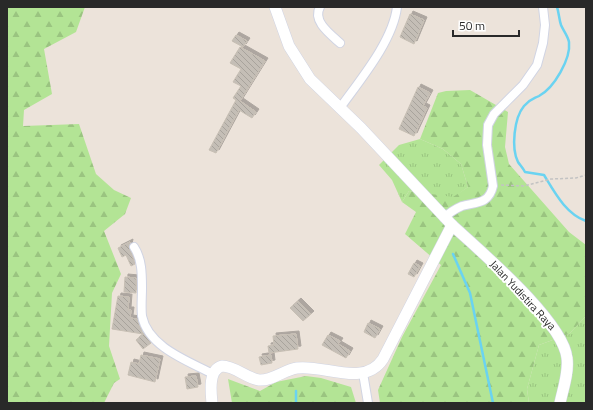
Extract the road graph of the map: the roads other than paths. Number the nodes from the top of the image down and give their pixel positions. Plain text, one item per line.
1 (275, 7) edge
2 (320, 7) edge
3 (397, 7) edge
4 (543, 7) edge
5 (340, 43) dead end
6 (340, 108) junction
7 (448, 222) junction
8 (134, 246) dead end
9 (363, 373) junction
10 (213, 374) junction
11 (212, 403) edge
12 (368, 403) edge
13 (560, 403) edge

1 - 6 street, Jalan Yudistira Raya
2 - 5 street
3 - 6 street
4 - 7 street
6 - 7 street, Jalan Yudistira Raya
7 - 9 street
7 - 13 street, Jalan Yudistira Raya
8 - 10 street
9 - 10 street
9 - 12 street
10 - 11 street

